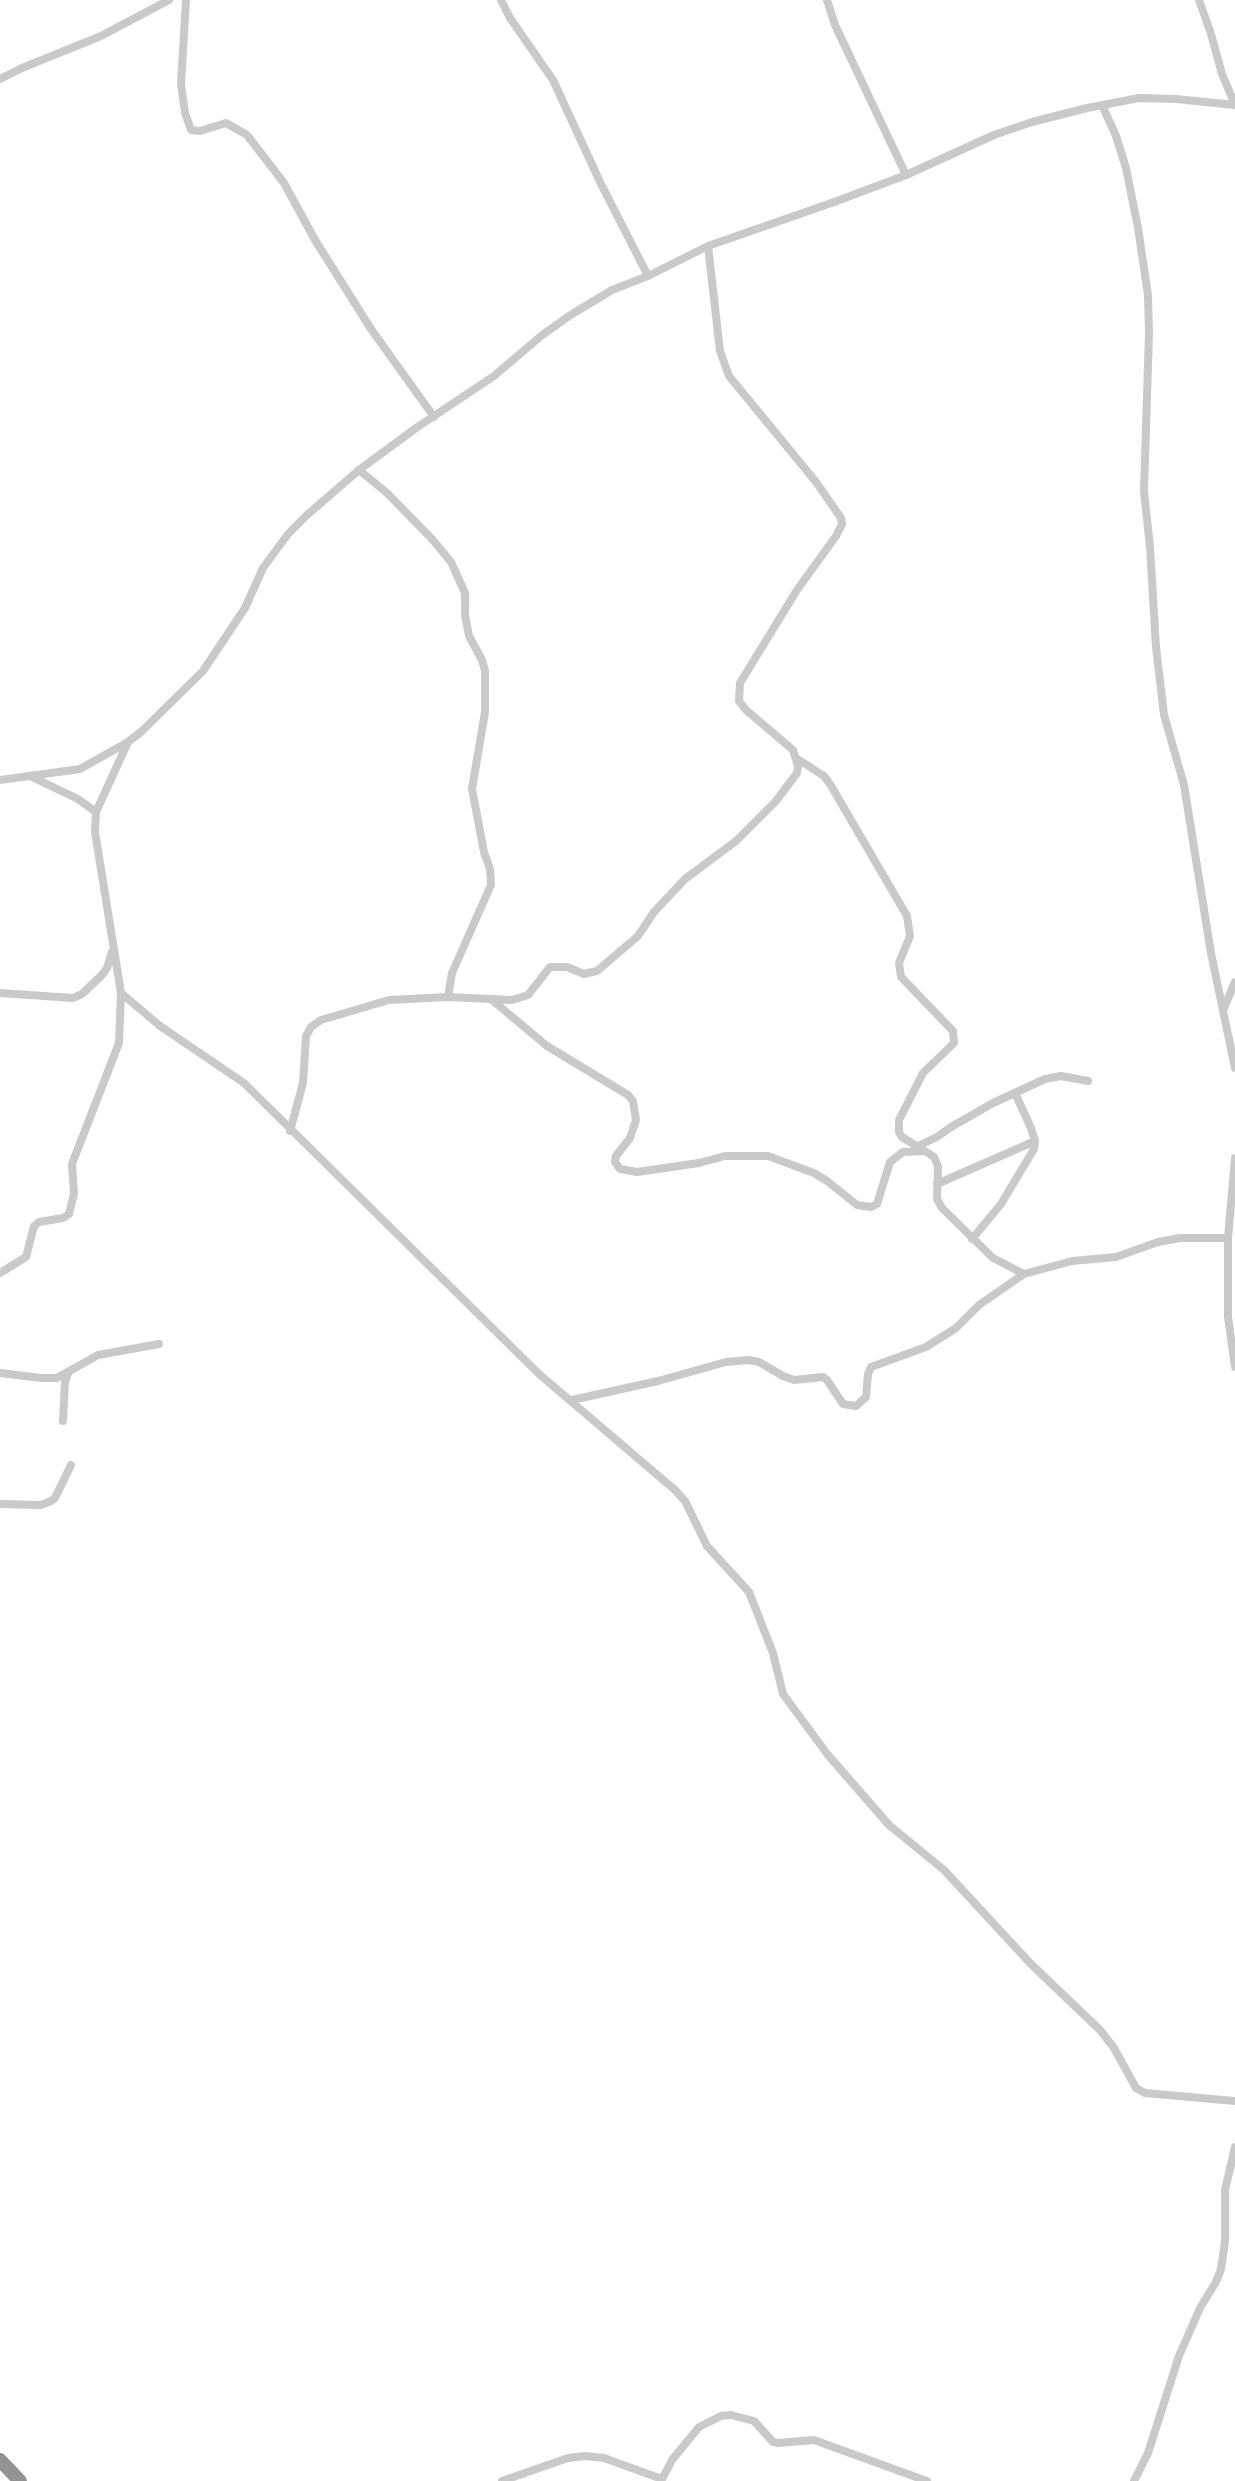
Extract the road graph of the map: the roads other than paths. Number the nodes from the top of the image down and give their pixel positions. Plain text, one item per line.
1 (169, 0) edge
2 (186, 0) edge
3 (501, 0) edge
4 (827, 0) edge
5 (1199, 0) edge
6 (0, 79) edge
7 (1102, 104) junction
8 (1235, 105) edge
9 (906, 175) junction
10 (708, 246) junction
11 (648, 276) junction
12 (433, 417) junction
13 (359, 470) junction
14 (128, 742) junction
15 (796, 758) junction
16 (32, 777) junction
17 (0, 780) edge
18 (96, 812) junction
19 (113, 950) junction
20 (1235, 982) edge
21 (121, 992) junction
22 (0, 993) edge
23 (448, 997) junction
24 (492, 1000) junction
25 (1223, 1009) junction
26 (1235, 1068) edge
27 (1088, 1081) dead end
28 (1015, 1093) junction
29 (290, 1131) junction
30 (1035, 1141) junction
31 (921, 1149) junction
32 (1235, 1158) edge
33 (937, 1184) junction
34 (1228, 1238) junction
35 (972, 1239) junction
36 (0, 1273) edge
37 (1024, 1275) junction
38 (159, 1344) dead end
39 (1235, 1367) edge
40 (69, 1371) junction
41 (0, 1373) edge
42 (572, 1400) junction
43 (62, 1421) dead end
44 (71, 1465) dead end
45 (0, 1504) edge
46 (1235, 2101) edge
47 (1235, 2147) edge
48 (0, 2459) edge
49 (661, 2480) edge
50 (20, 2481) edge
51 (502, 2481) edge
52 (927, 2481) edge
53 (1134, 2481) edge

1 - 6 street
2 - 12 street
3 - 11 street
4 - 9 street
5 - 8 street
7 - 8 street
7 - 9 street
7 - 25 street
9 - 10 street
10 - 11 street
10 - 15 street
11 - 12 street
12 - 13 street
13 - 14 street
13 - 23 street
14 - 16 street
14 - 18 street
15 - 24 street
15 - 31 street
16 - 17 street
16 - 18 street
18 - 19 street
19 - 21 street
19 - 22 street
20 - 25 street
21 - 29 street
21 - 36 street
23 - 24 street
23 - 29 street
24 - 31 street
25 - 26 street
27 - 28 street
28 - 30 street
28 - 31 street
29 - 42 street
30 - 33 street
30 - 35 street
31 - 33 street
32 - 34 street
33 - 35 street
34 - 37 street
34 - 39 street
35 - 37 street
37 - 42 street
38 - 40 street
40 - 41 street
40 - 43 street
42 - 46 street
44 - 45 street
47 - 53 street
48 - 50 highway
49 - 51 street
49 - 52 street

